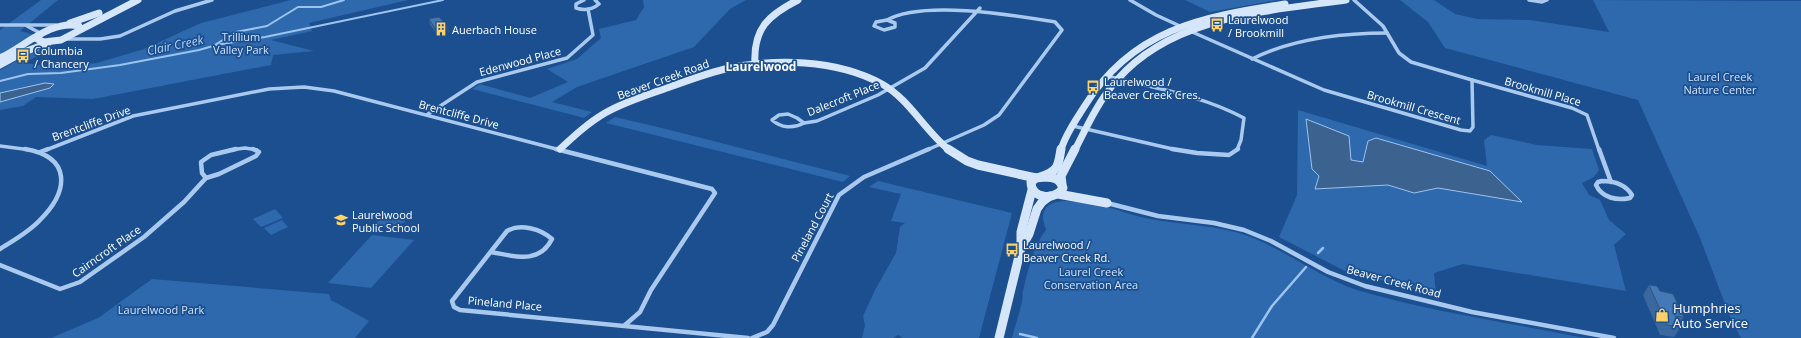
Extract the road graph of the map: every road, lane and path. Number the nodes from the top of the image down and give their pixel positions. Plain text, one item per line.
1 (124, 0) edge
2 (138, 0) edge
3 (212, 0) edge
4 (584, 0) edge
5 (595, 0) edge
6 (798, 0) edge
7 (1130, 0) edge
8 (1309, 0) edge
9 (1346, 0) edge
10 (1354, 0) edge
11 (1529, 0) edge
12 (1547, 0) edge
13 (980, 8) junction
14 (588, 9) junction
15 (887, 20) junction
16 (0, 25) edge
17 (27, 25) junction
18 (63, 25) junction
19 (1181, 26) junction
20 (79, 30) junction
21 (1190, 31) junction
22 (1386, 33) junction
23 (38, 35) junction
24 (84, 38) junction
25 (61, 40) junction
26 (53, 41) junction
27 (0, 58) edge
28 (1252, 59) junction
29 (755, 64) junction
30 (0, 65) edge
31 (1107, 76) junction
32 (1117, 79) junction
33 (1472, 80) junction
34 (888, 89) junction
35 (428, 114) junction
36 (804, 123) junction
37 (1073, 126) junction
38 (1086, 128) junction
39 (940, 143) junction
40 (0, 146) edge
41 (560, 149) junction
42 (40, 152) junction
43 (992, 170) junction
44 (206, 178) junction
45 (1038, 178) junction
46 (1611, 182) junction
47 (1062, 184) junction
48 (1031, 189) junction
49 (1054, 195) junction
50 (1107, 203) junction
51 (1022, 248) junction
52 (0, 249) edge
53 (491, 252) junction
54 (0, 265) edge
55 (625, 325) junction
56 (748, 338) edge
57 (752, 338) edge
58 (1000, 338) edge
59 (1614, 338) edge

1 - 18 street
2 - 20 street
3 - 24 street
4 - 14 street
5 - 14 street
6 - 29 street
7 - 19 street, Brookmill Crescent
8 - 19 street
9 - 21 street
10 - 22 street
11 - 12 street
13 - 15 street
13 - 34 street, Dalecroft Place
13 - 39 street, Pineland Court
14 - 35 street, Edenwood Place
15 - 15 street
16 - 17 street
17 - 18 street
17 - 23 street
18 - 20 street
18 - 23 street
19 - 21 street, Brookmill Crescent
19 - 31 street
20 - 24 street
20 - 25 street
21 - 28 street, Brookmill Crescent
21 - 32 street
22 - 28 street
22 - 33 street
23 - 26 street
23 - 27 street
24 - 25 street
25 - 26 street
26 - 30 street
28 - 33 street, Brookmill Crescent
29 - 34 street, Beaver Creek Road
29 - 41 street, Beaver Creek Road
31 - 32 street
31 - 37 street
32 - 38 street
32 - 38 street
33 - 46 street, Brookmill Place
34 - 36 street, Dalecroft Place
34 - 39 street, Beaver Creek Road
35 - 41 street, Brentcliffe Drive
35 - 42 street, Brentcliffe Drive
36 - 36 street, Dalecroft Place
37 - 38 street
37 - 45 street
38 - 47 street
39 - 43 street, Beaver Creek Road
39 - 57 street, Pineland Court
40 - 42 street
41 - 55 street, Brentcliffe Drive
42 - 52 street
43 - 45 street, Beaver Creek Road
43 - 48 street, Beaver Creek Road
44 - 44 street, Cairncroft Place
44 - 54 street, Cairncroft Place
45 - 47 street, Beaver Creek Road
45 - 48 street
46 - 46 street
47 - 49 street
47 - 50 street, Beaver Creek Road
48 - 49 street, Beaver Creek Road
48 - 51 street
49 - 50 street, Beaver Creek Road
49 - 51 street
50 - 59 street, Beaver Creek Road
51 - 58 street
53 - 53 street, Pineland Place
53 - 55 street, Pineland Place
55 - 56 street

